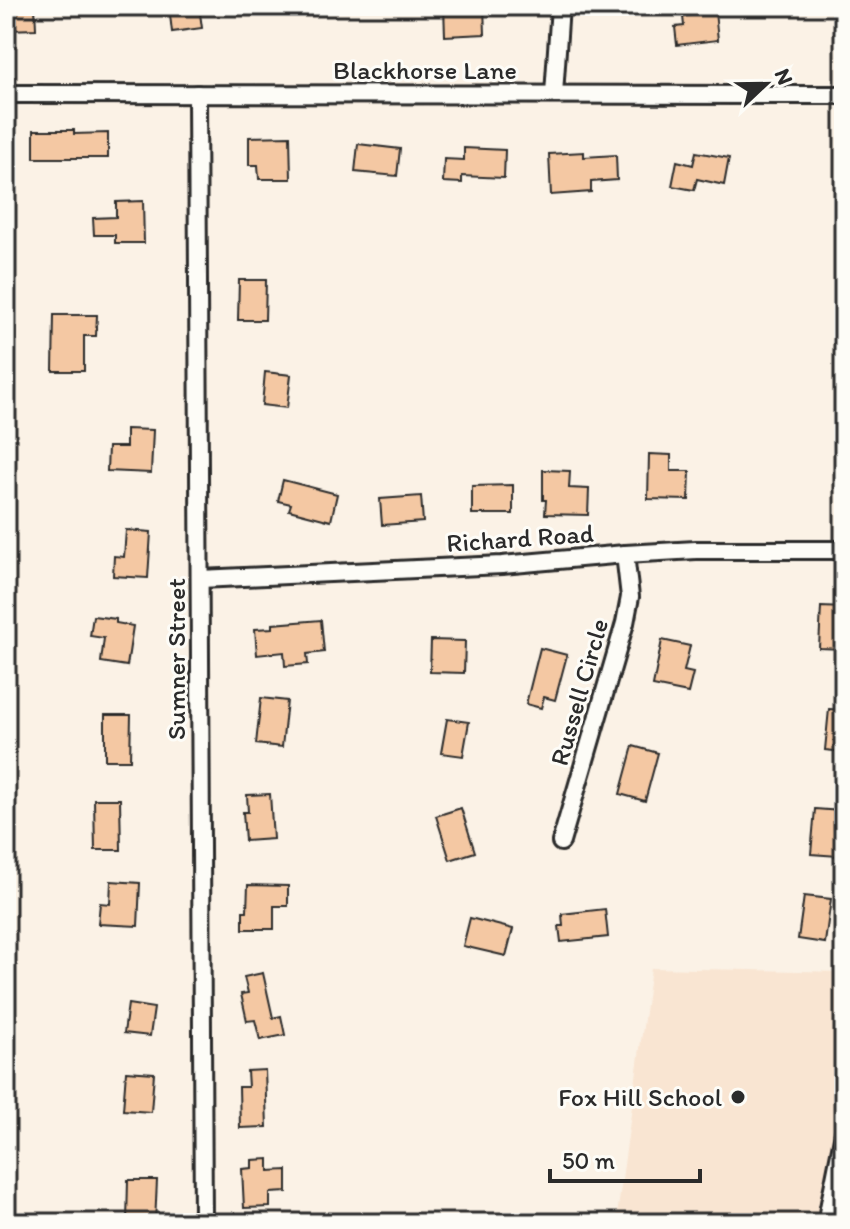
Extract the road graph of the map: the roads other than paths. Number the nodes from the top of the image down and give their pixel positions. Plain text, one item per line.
1 (560, 6) edge
2 (6, 94) edge
3 (197, 94) junction
4 (554, 94) junction
5 (844, 95) edge
6 (844, 550) edge
7 (625, 554) junction
8 (200, 579) junction
9 (561, 842) dead end
10 (844, 1133) edge
11 (203, 1223) edge
12 (826, 1223) edge

1 - 4 street
2 - 3 street, Blackhorse Lane
3 - 4 street, Blackhorse Lane
3 - 8 street, Sumner Street
4 - 5 street, Blackhorse Lane
6 - 7 street, Richard Road
7 - 8 street, Richard Road
7 - 9 street, Russell Circle
8 - 11 street, Sumner Street
10 - 12 street

